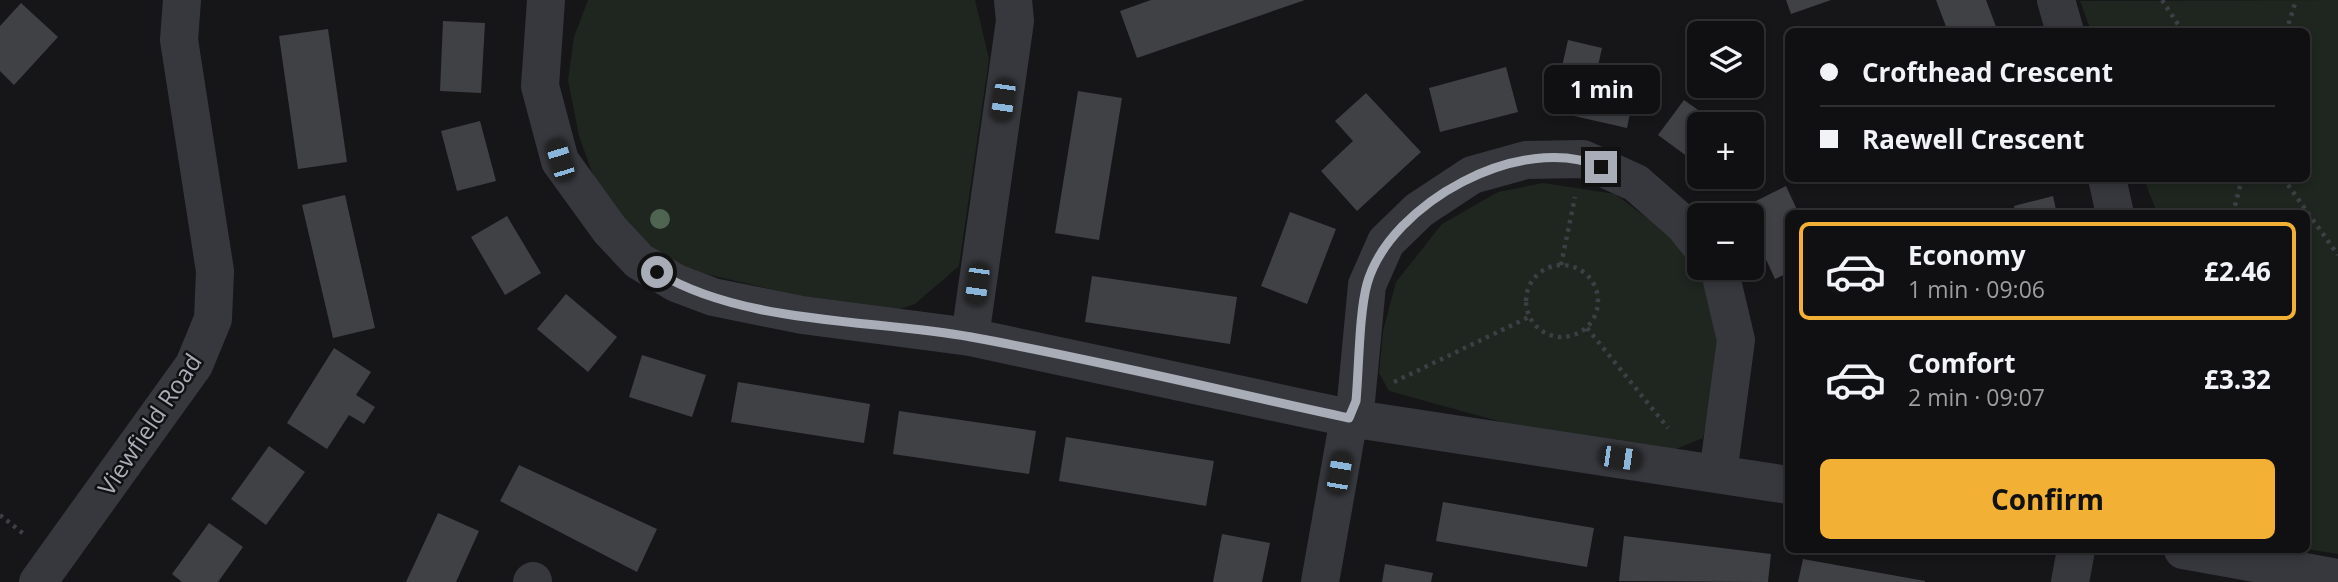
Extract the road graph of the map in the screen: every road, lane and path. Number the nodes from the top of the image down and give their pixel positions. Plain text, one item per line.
1 (182, 0) edge
2 (546, 0) edge
3 (1013, 0) edge
4 (2056, 0) edge
5 (2162, 0) edge
6 (2296, 0) edge
7 (2064, 28) edge
8 (2180, 28) edge
9 (2287, 28) edge
10 (1583, 159) junction
11 (2108, 182) edge
12 (2241, 182) edge
13 (2286, 182) edge
14 (2114, 210) edge
15 (2234, 210) edge
16 (2306, 210) edge
17 (2310, 216) edge
18 (1687, 229) edge
19 (2338, 255) edge
20 (1561, 265) junction
21 (1721, 280) edge
22 (1529, 317) junction
23 (1587, 328) junction
24 (970, 337) junction
25 (1352, 409) junction
26 (1710, 472) junction
27 (1785, 484) edge
28 (2075, 553) edge
29 (2200, 553) edge
30 (2338, 578) edge
31 (38, 582) edge
32 (1320, 582) edge
33 (2070, 582) edge

1 - 31 street, Viewfield Road
2 - 24 street
3 - 24 street
4 - 7 street
5 - 8 path
6 - 9 path
10 - 18 street
10 - 20 path
10 - 25 street
11 - 14 street
12 - 15 path
13 - 16 path
17 - 19 path
20 - 22 path
20 - 23 path
21 - 26 street
22 - 23 path
22 - 25 path
23 - 26 path
24 - 25 street
25 - 26 street
25 - 32 street
26 - 27 street
28 - 33 street
29 - 30 street

